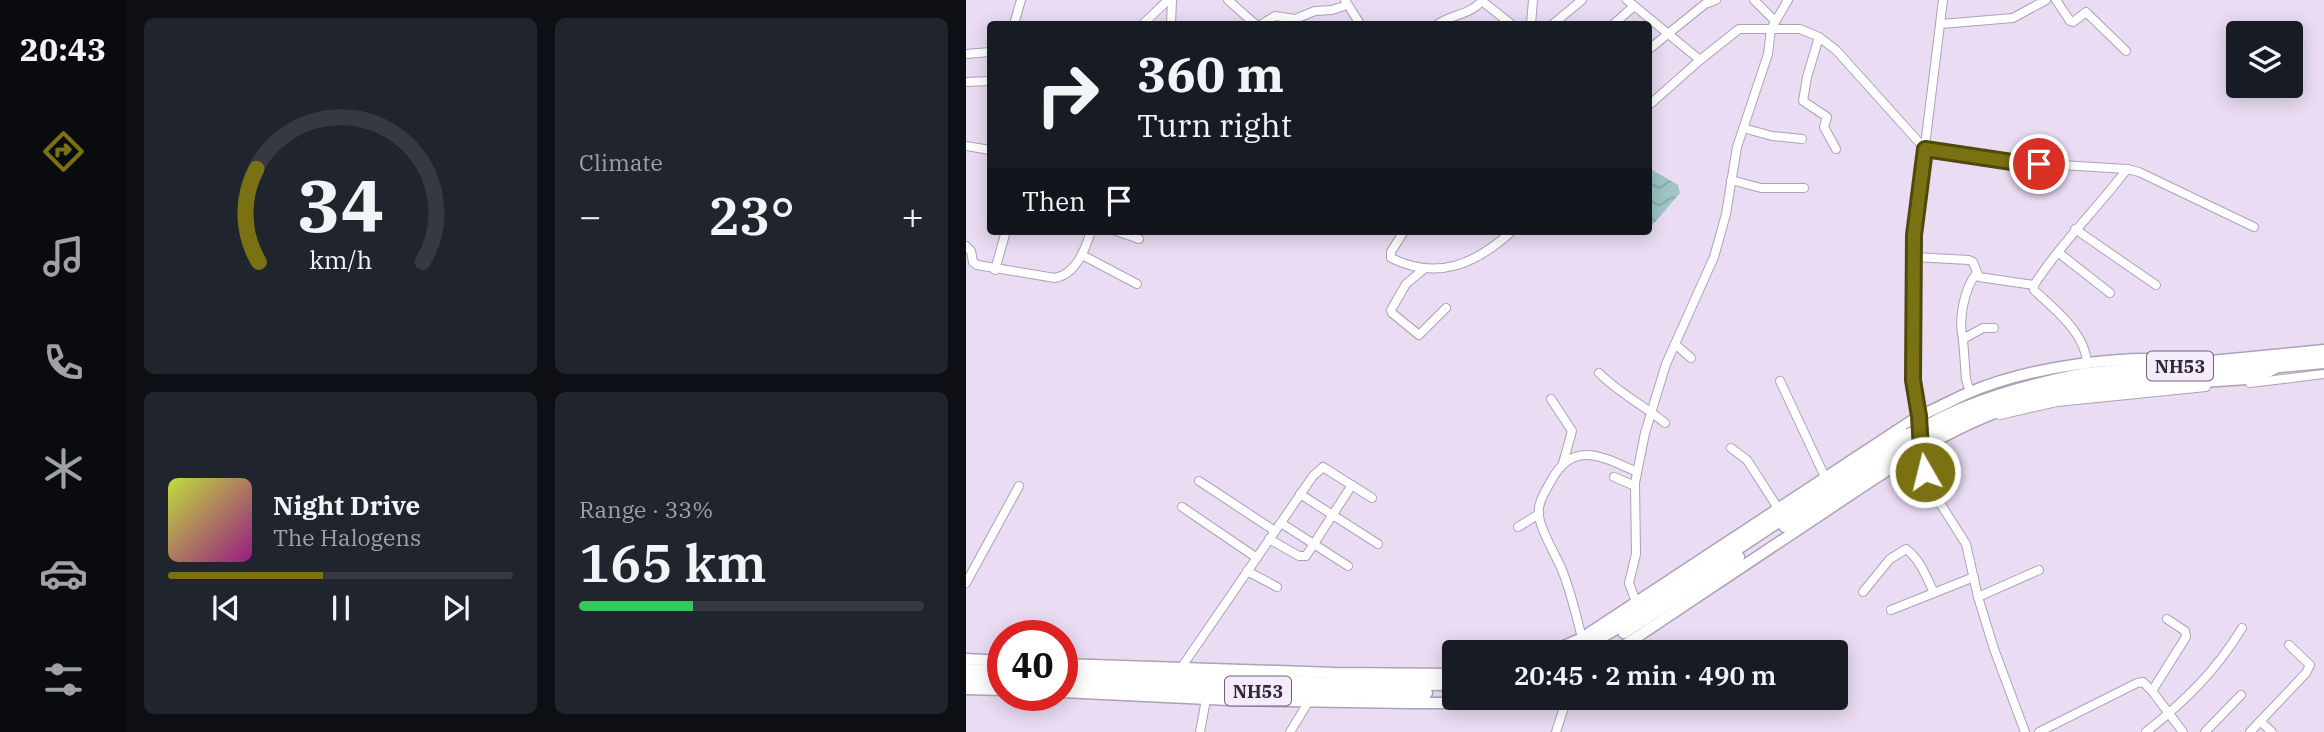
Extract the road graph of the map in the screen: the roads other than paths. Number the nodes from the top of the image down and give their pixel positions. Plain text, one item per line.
1 (1021, 0) edge
2 (1170, 0) edge
3 (1227, 0) edge
4 (1532, 0) edge
5 (1582, 0) edge
6 (1716, 0) edge
7 (1754, 0) edge
8 (1788, 0) edge
9 (1943, 0) edge
10 (2046, 0) edge
11 (1483, 1) edge
12 (2060, 2) edge
13 (1346, 3) edge
14 (1630, 3) edge
15 (1015, 21) edge
16 (1146, 21) edge
17 (1171, 21) edge
18 (1252, 21) edge
19 (1267, 21) edge
20 (1358, 21) edge
21 (1443, 21) edge
22 (1507, 21) edge
23 (1531, 21) edge
24 (1557, 21) edge
25 (1616, 21) edge
26 (1941, 24) junction
27 (1773, 25) junction
28 (1668, 34) junction
29 (1819, 37) junction
30 (1652, 47) edge
31 (2126, 51) dead end
32 (987, 52) edge
33 (966, 54) edge
34 (1700, 60) junction
35 (987, 81) edge
36 (966, 82) edge
37 (1652, 102) edge
38 (1743, 128) junction
39 (1802, 139) dead end
40 (966, 146) edge
41 (1836, 149) dead end
42 (1925, 149) junction
43 (987, 150) edge
44 (2127, 169) junction
45 (1731, 180) junction
46 (1804, 188) dead end
47 (2254, 227) dead end
48 (2075, 229) junction
49 (1005, 235) edge
50 (1089, 235) edge
51 (1128, 235) edge
52 (1402, 235) edge
53 (1507, 235) edge
54 (1139, 239) dead end
55 (966, 246) edge
56 (2059, 253) junction
57 (1082, 254) junction
58 (1914, 257) junction
59 (1424, 268) junction
60 (995, 270) junction
61 (1976, 274) junction
62 (1137, 284) dead end
63 (2034, 285) junction
64 (2156, 285) dead end
65 (2110, 293) dead end
66 (1446, 309) dead end
67 (1994, 328) dead end
68 (1962, 339) junction
69 (1675, 344) junction
70 (2324, 351) edge
71 (1691, 358) dead end
72 (2324, 362) edge
73 (2206, 364) junction
74 (2087, 365) junction
75 (2276, 367) junction
76 (1599, 373) dead end
77 (2324, 374) edge
78 (1780, 381) dead end
79 (2038, 388) junction
80 (1970, 392) junction
81 (1550, 399) dead end
82 (1651, 412) junction
83 (1994, 414) junction
84 (1919, 416) junction
85 (1665, 423) dead end
86 (1731, 447) dead end
87 (1921, 450) junction
88 (1563, 463) junction
89 (1637, 472) junction
90 (1614, 477) dead end
91 (1825, 477) junction
92 (1199, 481) dead end
93 (1352, 485) junction
94 (1635, 485) junction
95 (1019, 486) dead end
96 (1300, 494) junction
97 (1372, 498) dead end
98 (1182, 507) dead end
99 (1777, 508) junction
100 (1539, 514) junction
101 (1332, 515) junction
102 (1281, 523) junction
103 (1518, 527) dead end
104 (1275, 531) junction
105 (1269, 539) junction
106 (1314, 544) junction
107 (1378, 544) dead end
108 (1256, 558) junction
109 (1348, 566) dead end
110 (2039, 570) dead end
111 (1247, 571) junction
112 (1706, 573) junction
113 (1974, 578) junction
114 (966, 583) edge
115 (1277, 587) dead end
116 (1863, 592) dead end
117 (1934, 593) junction
118 (1978, 597) junction
119 (1636, 602) junction
120 (1891, 610) dead end
121 (2167, 619) dead end
122 (2242, 628) dead end
123 (1581, 638) junction
124 (1577, 640) edge
125 (1595, 640) edge
126 (1610, 640) edge
127 (1633, 640) edge
128 (2289, 645) dead end
129 (966, 659) edge
130 (987, 660) edge
131 (1078, 665) edge
132 (1181, 668) junction
133 (966, 670) edge
134 (987, 671) edge
135 (1078, 674) edge
136 (1442, 674) edge
137 (966, 679) edge
138 (987, 680) edge
139 (1078, 683) edge
140 (1208, 684) junction
141 (1442, 684) edge
142 (966, 689) edge
143 (987, 690) edge
144 (1078, 691) edge
145 (2151, 691) junction
146 (1442, 692) edge
147 (2241, 695) dead end
148 (1309, 701) junction
149 (1442, 703) edge
150 (1563, 710) edge
151 (2169, 714) junction
152 (2260, 721) junction
153 (1200, 732) edge
154 (1290, 732) edge
155 (1556, 732) edge
156 (2025, 732) edge
157 (2039, 732) edge
158 (2146, 732) edge
159 (2183, 732) edge
160 (2205, 732) edge
161 (2250, 732) edge
162 (2272, 732) edge

1 - 15 street
2 - 16 street
2 - 17 street
3 - 18 street
4 - 23 street
5 - 24 street
6 - 28 street
7 - 27 street
8 - 27 street
9 - 26 street
10 - 26 street
11 - 21 street
11 - 22 street
12 - 31 street
13 - 19 street
13 - 20 street
14 - 25 street
14 - 28 street
26 - 42 street
27 - 29 street
27 - 34 street
27 - 38 street
28 - 30 street
28 - 34 street
29 - 41 street
29 - 42 street
32 - 33 street
34 - 37 street
35 - 36 street
38 - 39 street
38 - 45 street
40 - 43 street
42 - 44 street
42 - 58 street
44 - 47 street
44 - 48 street
45 - 46 street
45 - 69 street
48 - 56 street
48 - 64 street
49 - 60 street
50 - 57 street
51 - 54 street
52 - 59 street
53 - 59 street
55 - 60 street
56 - 63 street
56 - 65 street
57 - 60 street
57 - 62 street
58 - 61 street
58 - 84 street
59 - 66 street
61 - 63 street
61 - 68 street
63 - 74 street
67 - 68 street
68 - 80 street
69 - 71 street
69 - 82 street
70 - 73 highway, NH53
72 - 75 highway, NH53
73 - 74 main road
73 - 79 highway, NH53
74 - 80 main road
75 - 79 highway, NH53
75 - 83 main road
76 - 82 street
77 - 83 street
78 - 91 street
79 - 112 highway, NH53, bridge
80 - 84 main road
81 - 88 street
82 - 85 street
82 - 89 street
83 - 87 main road
84 - 87 street
84 - 91 main road
86 - 99 street
87 - 113 street
87 - 127 main road
88 - 89 street
88 - 100 street
89 - 94 street
90 - 94 street
91 - 99 main road
92 - 104 street
93 - 96 street
93 - 97 street
93 - 101 street
94 - 119 street
95 - 114 street
96 - 101 street
96 - 102 street
98 - 108 street
99 - 119 main road
100 - 103 street
100 - 123 street
101 - 106 street
101 - 107 street
102 - 104 street
102 - 106 street
104 - 105 street
105 - 106 street
105 - 108 street
106 - 109 street
108 - 111 street
110 - 118 street
111 - 115 street
111 - 132 street
112 - 125 highway, NH53
112 - 126 highway, NH53
113 - 117 street
113 - 118 street
116 - 117 street
117 - 120 street
118 - 156 street
119 - 123 main road
121 - 145 street
122 - 151 street
123 - 124 main road
128 - 152 street
129 - 130 main road
131 - 132 main road
132 - 140 main road
133 - 134 highway
135 - 140 highway, NH53
136 - 140 main road
137 - 138 highway
139 - 140 highway, NH53
140 - 141 highway, NH53
140 - 144 main road
140 - 146 highway, NH53
140 - 148 main road
140 - 153 street
142 - 143 main road
145 - 151 street
145 - 157 street
147 - 160 street
148 - 149 main road
148 - 154 street
150 - 155 street
151 - 158 street
151 - 159 street
152 - 161 street
152 - 162 street

